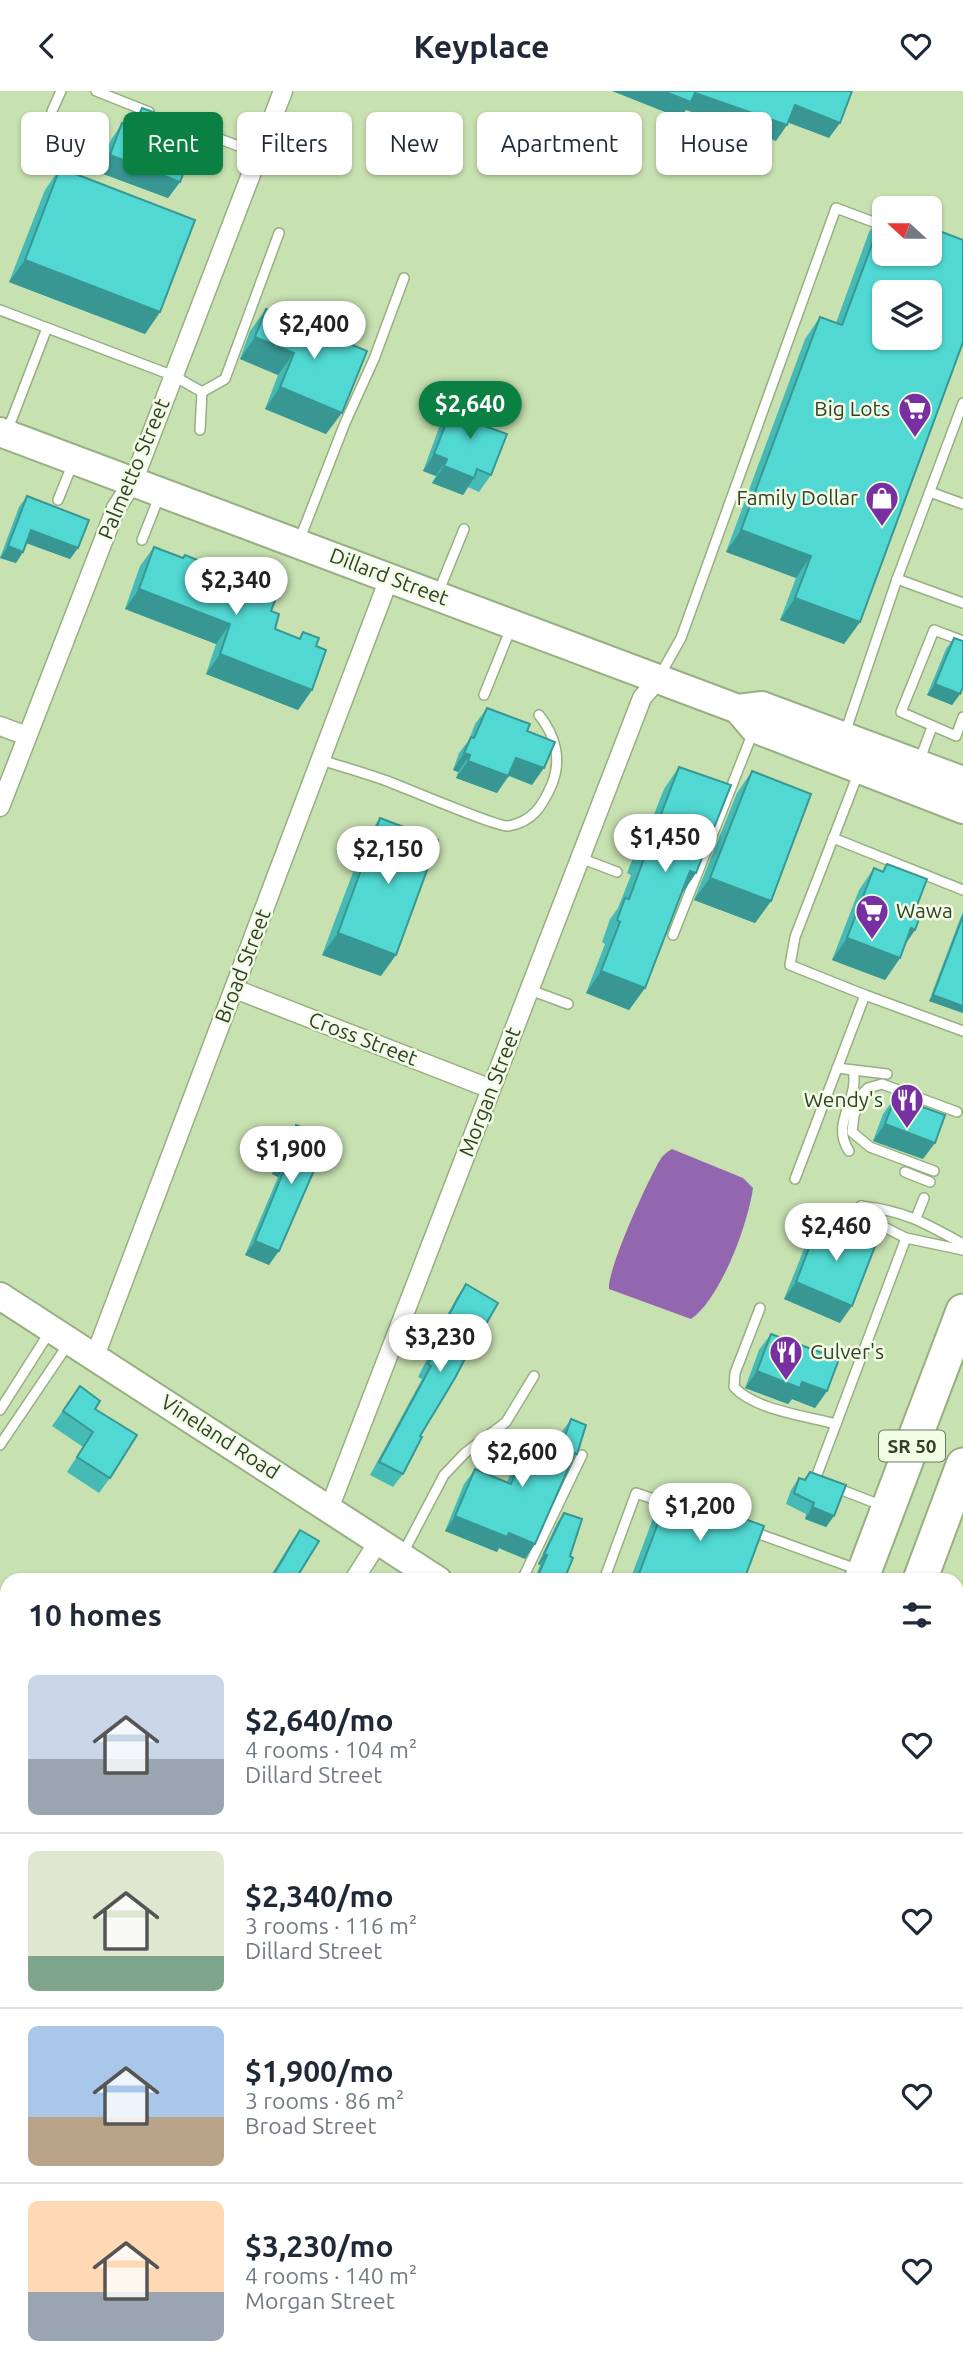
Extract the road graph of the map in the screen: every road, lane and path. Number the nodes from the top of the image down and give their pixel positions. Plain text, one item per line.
1 (61, 91) edge
2 (96, 91) edge
3 (283, 91) edge
4 (52, 111) dead end
5 (151, 112) edge
6 (275, 112) edge
7 (251, 175) edge
8 (872, 222) edge
9 (279, 233) dead end
10 (404, 278) dead end
11 (0, 310) edge
12 (47, 328) junction
13 (174, 376) junction
14 (202, 391) junction
15 (963, 404) edge
16 (200, 430) dead end
17 (3, 433) edge
18 (74, 460) junction
19 (133, 482) junction
20 (161, 492) junction
21 (930, 492) junction
22 (58, 500) dead end
23 (963, 504) edge
24 (464, 529) dead end
25 (142, 540) dead end
26 (299, 543) junction
27 (390, 576) junction
28 (897, 579) junction
29 (438, 595) junction
30 (963, 603) edge
31 (513, 623) junction
32 (963, 641) edge
33 (658, 679) junction
34 (484, 695) dead end
35 (538, 715) dead end
36 (963, 717) edge
37 (746, 718) junction
38 (0, 726) edge
39 (932, 727) junction
40 (27, 736) junction
41 (843, 738) junction
42 (321, 760) junction
43 (918, 764) junction
44 (859, 769) junction
45 (963, 781) edge
46 (0, 807) edge
47 (963, 809) edge
48 (833, 838) junction
49 (580, 858) junction
50 (617, 872) dead end
51 (963, 890) edge
52 (673, 935) edge
53 (235, 989) junction
54 (530, 990) junction
55 (865, 995) junction
56 (568, 1004) dead end
57 (963, 1031) edge
58 (837, 1068) junction
59 (853, 1070) junction
60 (887, 1074) dead end
61 (491, 1089) junction
62 (957, 1112) dead end
63 (849, 1151) dead end
64 (934, 1171) dead end
65 (905, 1172) dead end
66 (795, 1179) dead end
67 (930, 1182) dead end
68 (924, 1198) dead end
69 (916, 1219) junction
70 (906, 1238) junction
71 (963, 1244) edge
72 (963, 1250) edge
73 (0, 1296) edge
74 (760, 1308) dead end
75 (963, 1311) edge
76 (61, 1334) junction
77 (95, 1356) junction
78 (534, 1376) dead end
79 (0, 1410) edge
80 (836, 1424) junction
81 (0, 1445) edge
82 (582, 1455) edge
83 (963, 1465) edge
84 (329, 1509) junction
85 (888, 1509) junction
86 (688, 1510) edge
87 (741, 1528) edge
88 (378, 1542) junction
89 (401, 1557) junction
90 (358, 1573) edge
91 (427, 1573) edge
92 (525, 1573) edge
93 (607, 1573) edge
94 (855, 1573) edge
95 (864, 1573) edge
96 (923, 1573) edge

1 - 4 lane
2 - 5 lane
3 - 6 street, Palmetto Street
7 - 13 street, Palmetto Street
8 - 33 lane
9 - 14 lane
10 - 26 lane
11 - 12 lane
12 - 13 lane
12 - 17 lane
13 - 14 lane
13 - 19 street, Palmetto Street
14 - 16 lane
15 - 21 lane
17 - 18 main road, Dillard Street
18 - 19 main road, Dillard Street
18 - 22 lane
19 - 20 main road, Dillard Street
19 - 40 street, Palmetto Street
20 - 25 lane
20 - 26 main road, Dillard Street
21 - 23 lane
21 - 28 lane
24 - 29 lane
26 - 27 main road, Dillard Street
27 - 29 main road, Dillard Street
27 - 42 street, Broad Street
28 - 30 lane
28 - 41 lane
29 - 31 main road, Dillard Street
31 - 33 main road, Dillard Street
31 - 34 lane
32 - 39 lane
33 - 37 main road, Dillard Street
33 - 49 street, Morgan Street
35 - 42 lane
36 - 39 lane
37 - 41 main road, Dillard Street
37 - 44 main road, Dillard Street
37 - 52 lane
38 - 40 street
39 - 43 lane
40 - 46 street, Palmetto Street
41 - 43 main road, Dillard Street
42 - 53 street, Broad Street
43 - 45 main road, Dillard Street
44 - 47 main road, Dillard Street
44 - 48 lane
48 - 51 lane
48 - 55 lane
49 - 50 lane
49 - 54 street, Morgan Street
53 - 61 street, Cross Street
53 - 77 street, Broad Street
54 - 56 lane
54 - 61 street, Morgan Street
55 - 57 lane
55 - 58 lane
58 - 59 lane
58 - 66 lane
59 - 60 lane
59 - 63 lane
61 - 84 street, Morgan Street
62 - 64 lane
65 - 67 lane
68 - 69 lane
69 - 70 lane
69 - 71 lane
70 - 72 lane
70 - 80 lane
73 - 76 main road, Vineland Road
74 - 80 lane
75 - 85 highway, SR 50
76 - 77 main road, Vineland Road
76 - 79 lane
76 - 81 lane
77 - 84 main road, Vineland Road
78 - 89 lane
80 - 85 lane
82 - 92 lane
83 - 96 highway, SR 50
84 - 88 main road, Vineland Road
85 - 95 highway, SR 50
86 - 93 lane
87 - 94 lane
88 - 89 main road, Vineland Road
88 - 90 street
89 - 91 main road, Vineland Road

